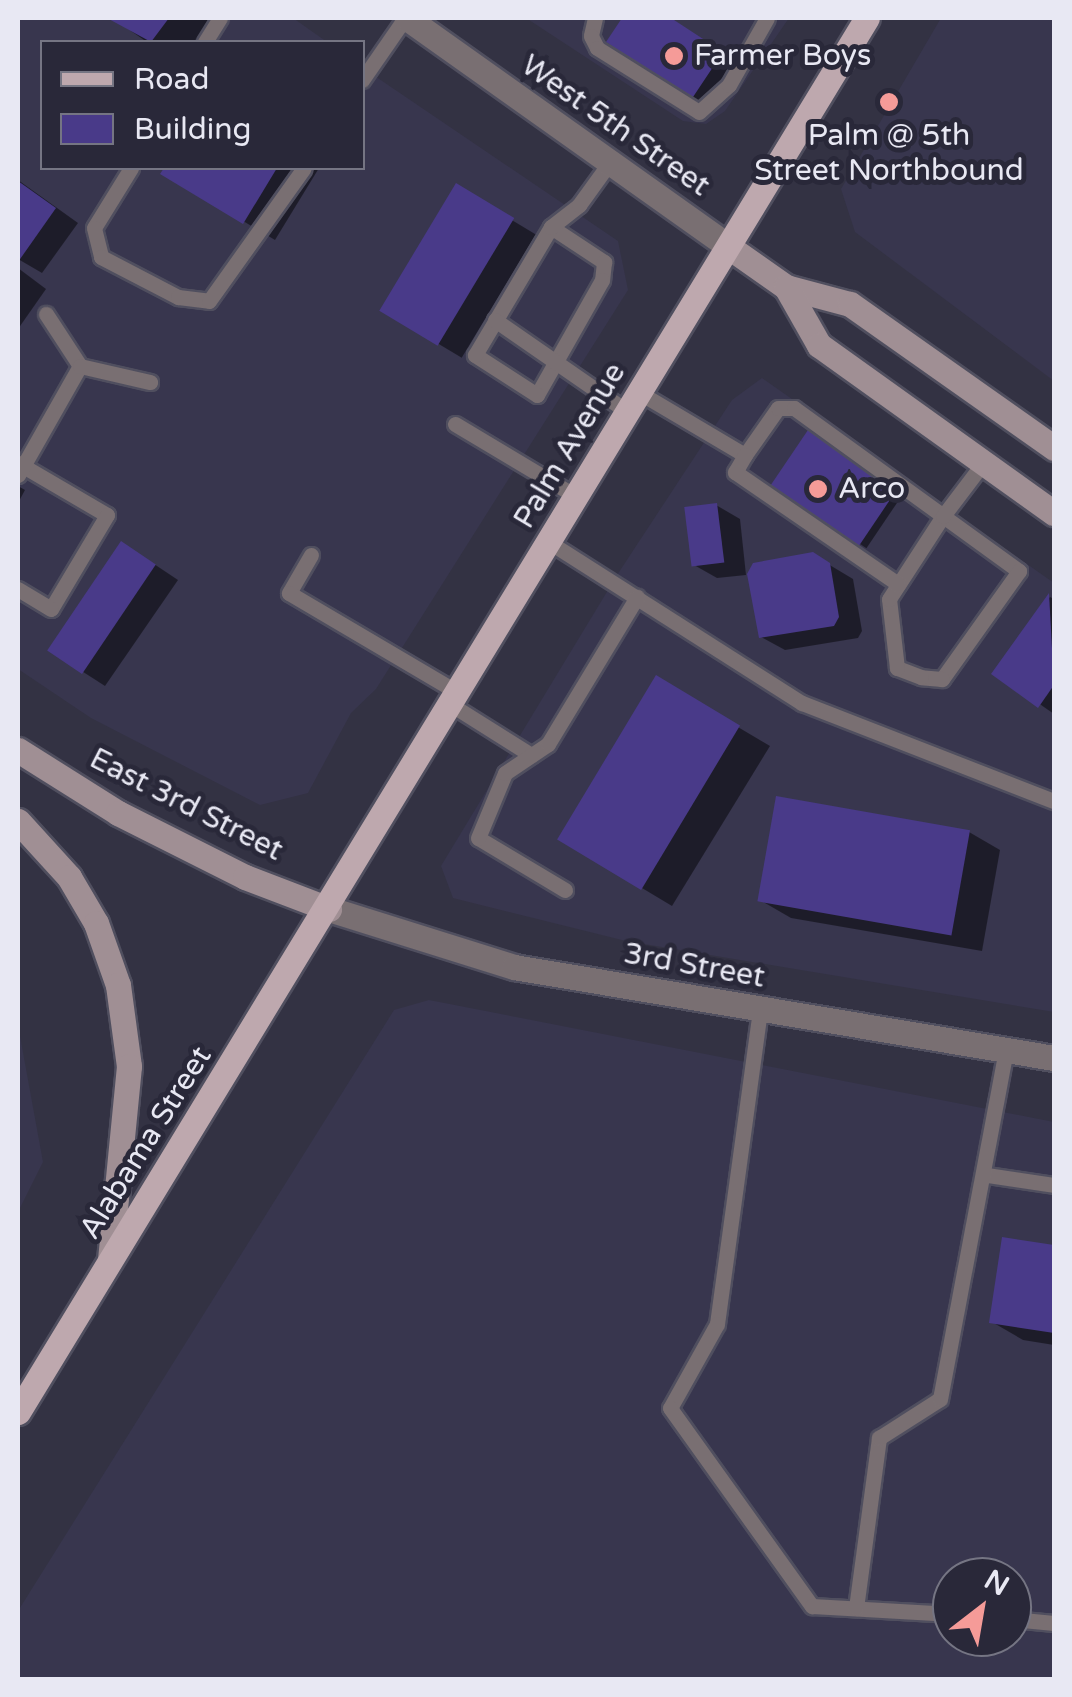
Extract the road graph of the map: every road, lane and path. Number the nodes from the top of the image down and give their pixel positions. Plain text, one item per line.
1 (220, 18) edge
2 (406, 18) edge
3 (595, 18) edge
4 (768, 18) edge
5 (867, 18) edge
6 (206, 40) edge
7 (365, 76) edge
8 (610, 162) junction
9 (130, 170) edge
10 (303, 170) edge
11 (551, 227) junction
12 (729, 247) junction
13 (786, 287) junction
14 (46, 314) dead end
15 (495, 320) junction
16 (558, 358) junction
17 (80, 366) junction
18 (150, 382) dead end
19 (634, 402) junction
20 (455, 424) dead end
21 (1054, 448) edge
22 (745, 454) junction
23 (984, 462) junction
24 (19, 468) edge
25 (576, 497) junction
26 (1054, 512) edge
27 (943, 516) junction
28 (549, 542) junction
29 (311, 555) dead end
30 (898, 584) junction
31 (18, 590) edge
32 (637, 598) junction
33 (454, 698) junction
34 (18, 750) edge
35 (531, 755) junction
36 (1054, 801) edge
37 (18, 821) edge
38 (565, 890) dead end
39 (329, 909) junction
40 (760, 1010) junction
41 (1006, 1049) junction
42 (1054, 1058) edge
43 (987, 1175) junction
44 (1054, 1185) edge
45 (110, 1260) junction
46 (18, 1412) edge
47 (856, 1608) junction
48 (932, 1613) edge

1 - 6 lane
2 - 7 lane
2 - 8 street, West 5th Street
3 - 4 lane
5 - 12 main road, Palm Avenue
8 - 11 lane
8 - 12 street, West 5th Street
9 - 10 lane
11 - 15 lane
11 - 16 lane
12 - 13 main road, West 5th Street
12 - 19 main road, Palm Avenue
13 - 21 main road, West 5th Street
13 - 23 main road, West 5th Street
14 - 17 lane
15 - 16 lane
15 - 16 lane
16 - 19 lane
17 - 18 lane
17 - 24 lane
19 - 22 lane
19 - 25 main road, Palm Avenue
20 - 25 lane
22 - 27 lane
22 - 30 lane
23 - 26 main road, West 5th Street
23 - 27 lane
24 - 31 lane
25 - 28 main road, Palm Avenue
27 - 30 lane
27 - 30 lane
28 - 32 lane
28 - 33 main road, Palm Avenue
29 - 33 lane
32 - 35 lane
32 - 36 lane
33 - 35 lane
33 - 39 main road, Palm Avenue
34 - 39 main road, East 3rd Street
35 - 38 lane
37 - 45 main road
39 - 40 street, 3rd Street
39 - 45 main road, Alabama Street
40 - 41 street, 3rd Street
40 - 47 lane
41 - 42 street, 3rd Street
41 - 43 lane
43 - 44 lane
43 - 47 lane
45 - 46 main road, Alabama Street
47 - 48 lane

